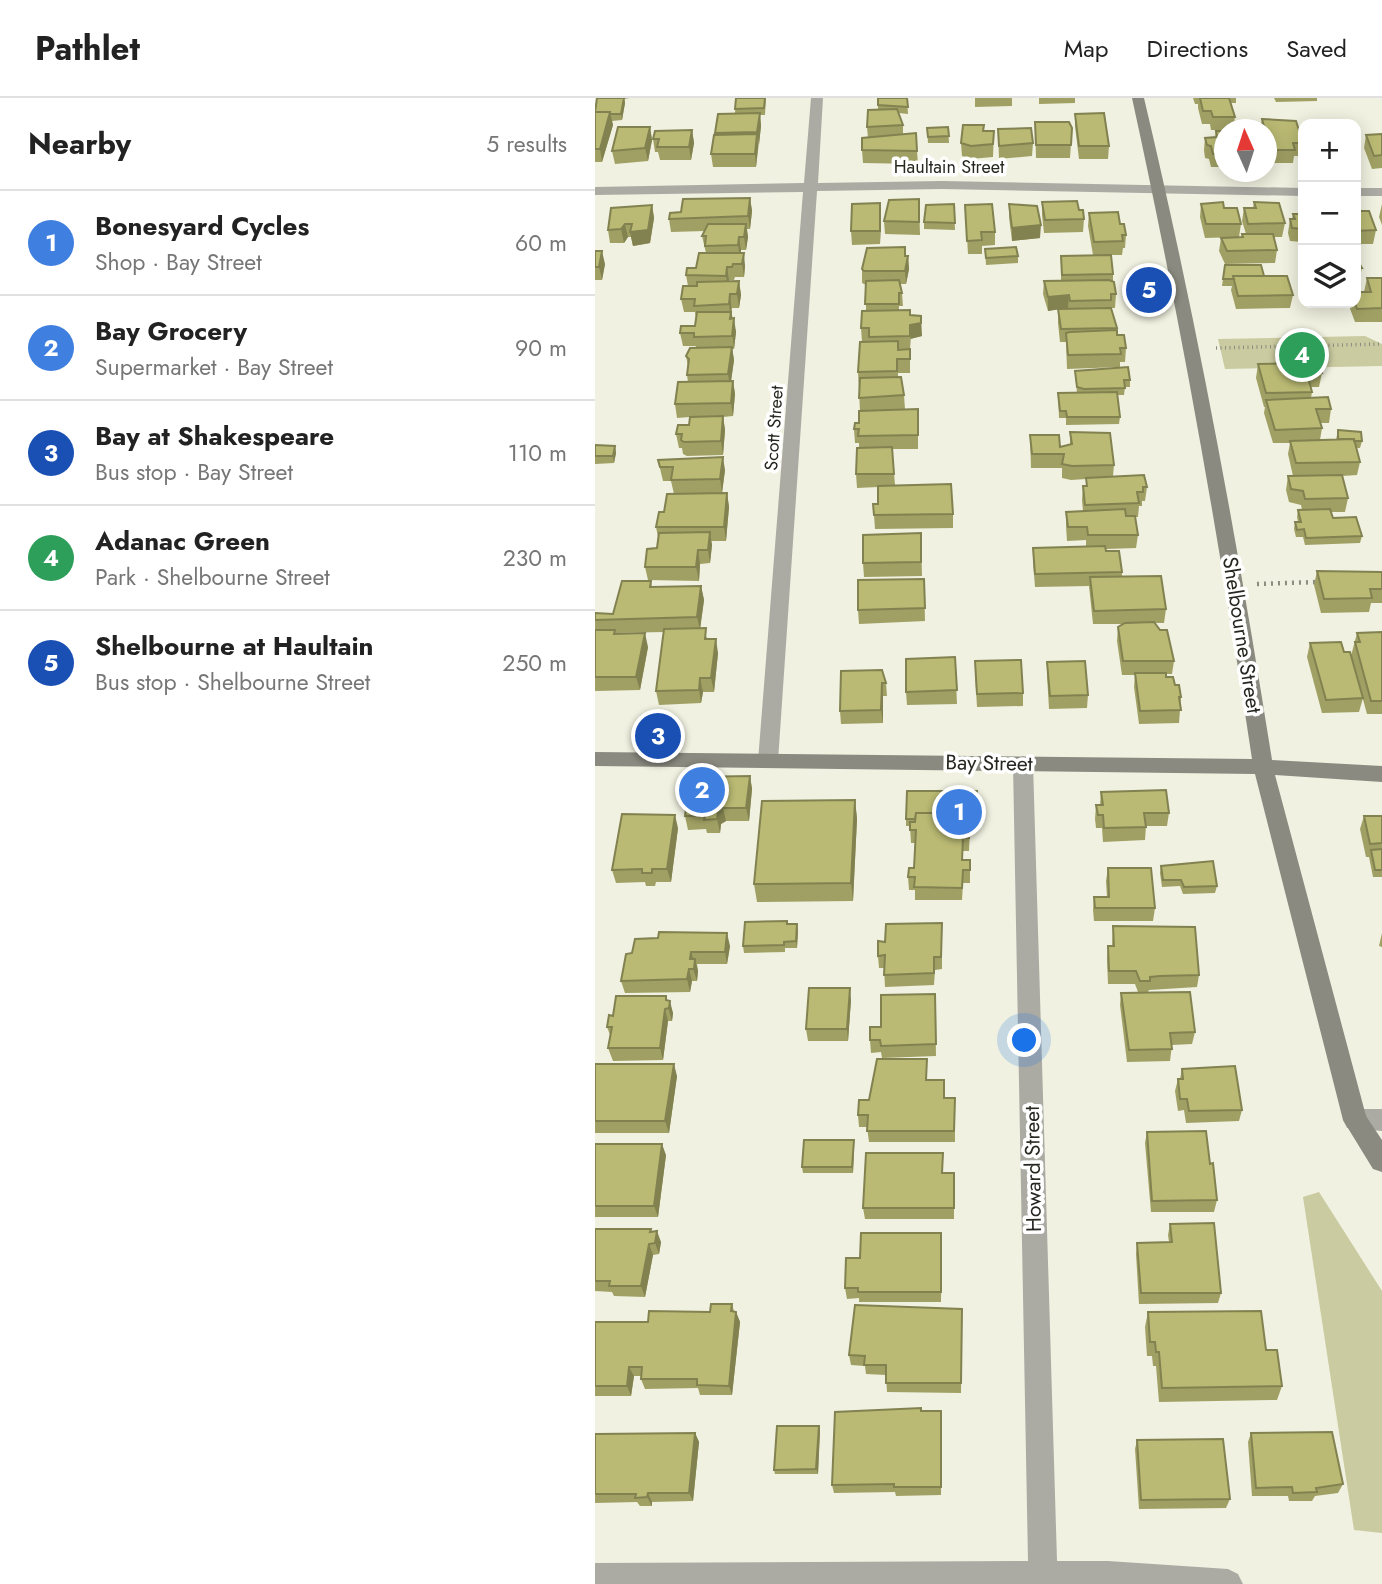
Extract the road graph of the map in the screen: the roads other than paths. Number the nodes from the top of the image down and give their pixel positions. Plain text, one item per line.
1 (817, 98) edge
2 (1138, 98) edge
3 (811, 187) junction
4 (1159, 190) junction
5 (595, 191) edge
6 (1298, 192) edge
7 (1361, 192) edge
8 (1382, 192) edge
9 (595, 759) edge
10 (768, 761) junction
11 (1023, 764) junction
12 (1263, 767) junction
13 (1382, 774) edge
14 (1355, 1120) junction
15 (1382, 1120) edge
16 (1382, 1161) edge
17 (1043, 1574) junction
18 (595, 1577) edge
19 (1108, 1579) edge
20 (1228, 1584) edge

1 - 3 street, Scott Street
2 - 4 main road, Shelbourne Street
3 - 4 street, Haultain Street
3 - 5 street, Haultain Street
3 - 10 street, Scott Street
4 - 6 street, Haultain Street
4 - 12 main road, Shelbourne Street
7 - 8 street
9 - 10 main road, Bay Street
10 - 11 main road, Bay Street
11 - 12 main road, Bay Street
11 - 17 street, Howard Street
12 - 13 main road, Bay Street
12 - 14 main road, Shelbourne Street
14 - 15 street
14 - 16 main road, Shelbourne Street
17 - 18 street
17 - 19 street
19 - 20 street

